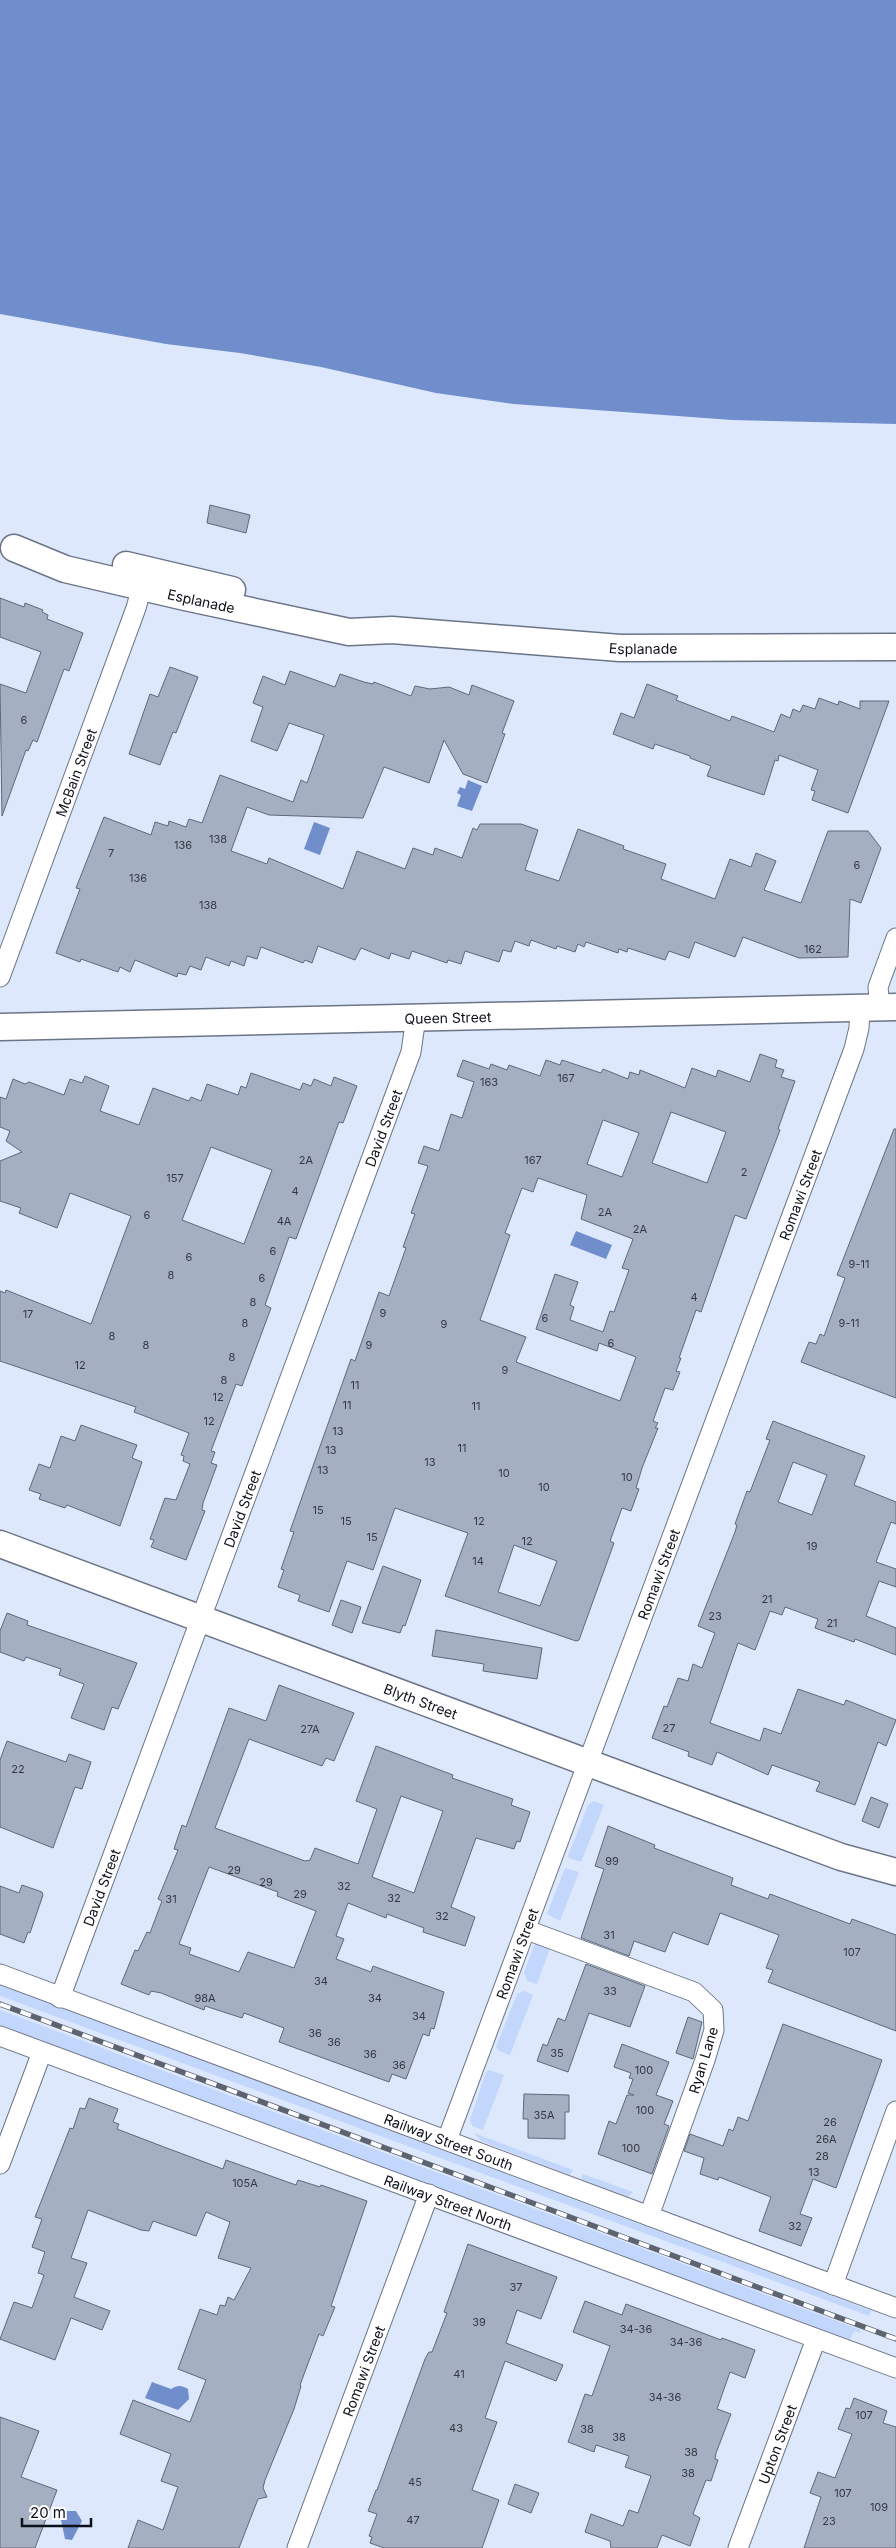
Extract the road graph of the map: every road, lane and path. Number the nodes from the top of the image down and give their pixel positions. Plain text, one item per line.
1 (7, 546) edge
2 (145, 578) junction
3 (896, 648) edge
4 (896, 938) edge
5 (0, 977) edge
6 (879, 1008) edge
7 (416, 1017) junction
8 (0, 1027) edge
9 (0, 1544) edge
10 (201, 1617) junction
11 (588, 1764) junction
12 (841, 1857) junction
13 (896, 1872) edge
14 (896, 1883) edge
15 (527, 1930) junction
16 (0, 1974) edge
17 (60, 1998) junction
18 (0, 2036) edge
19 (42, 2052) junction
20 (896, 2111) edge
21 (447, 2140) junction
22 (0, 2164) edge
23 (429, 2194) junction
24 (648, 2216) junction
25 (833, 2285) junction
26 (896, 2308) edge
27 (816, 2339) junction
28 (896, 2368) edge
29 (297, 2548) edge
30 (738, 2548) edge

1 - 2 street, Esplanade
2 - 3 street, Esplanade
2 - 5 street, McBain Street
4 - 6 street, Romawi Street
6 - 7 street, Queen Street
6 - 11 street, Romawi Street
7 - 8 street, Queen Street
7 - 10 street, David Street
9 - 10 street, Blyth Street
10 - 11 street, Blyth Street
10 - 17 street, David Street
11 - 12 street, Blyth Street
11 - 15 street, Romawi Street
12 - 13 street, Blyth Street
12 - 14 street, Blyth Street
15 - 21 street, Romawi Street
15 - 24 street, Ryan Lane
16 - 17 street, Railway Street South
17 - 21 street, Railway Street South
18 - 19 street, Railway Street North
19 - 22 street
19 - 23 street, Railway Street North
20 - 25 street
21 - 24 street, Railway Street South
23 - 27 street, Railway Street North
23 - 29 street, Romawi Street
24 - 25 street, Railway Street South
25 - 26 street, Railway Street South
27 - 28 street, Railway Street North
27 - 30 street, Upton Street

